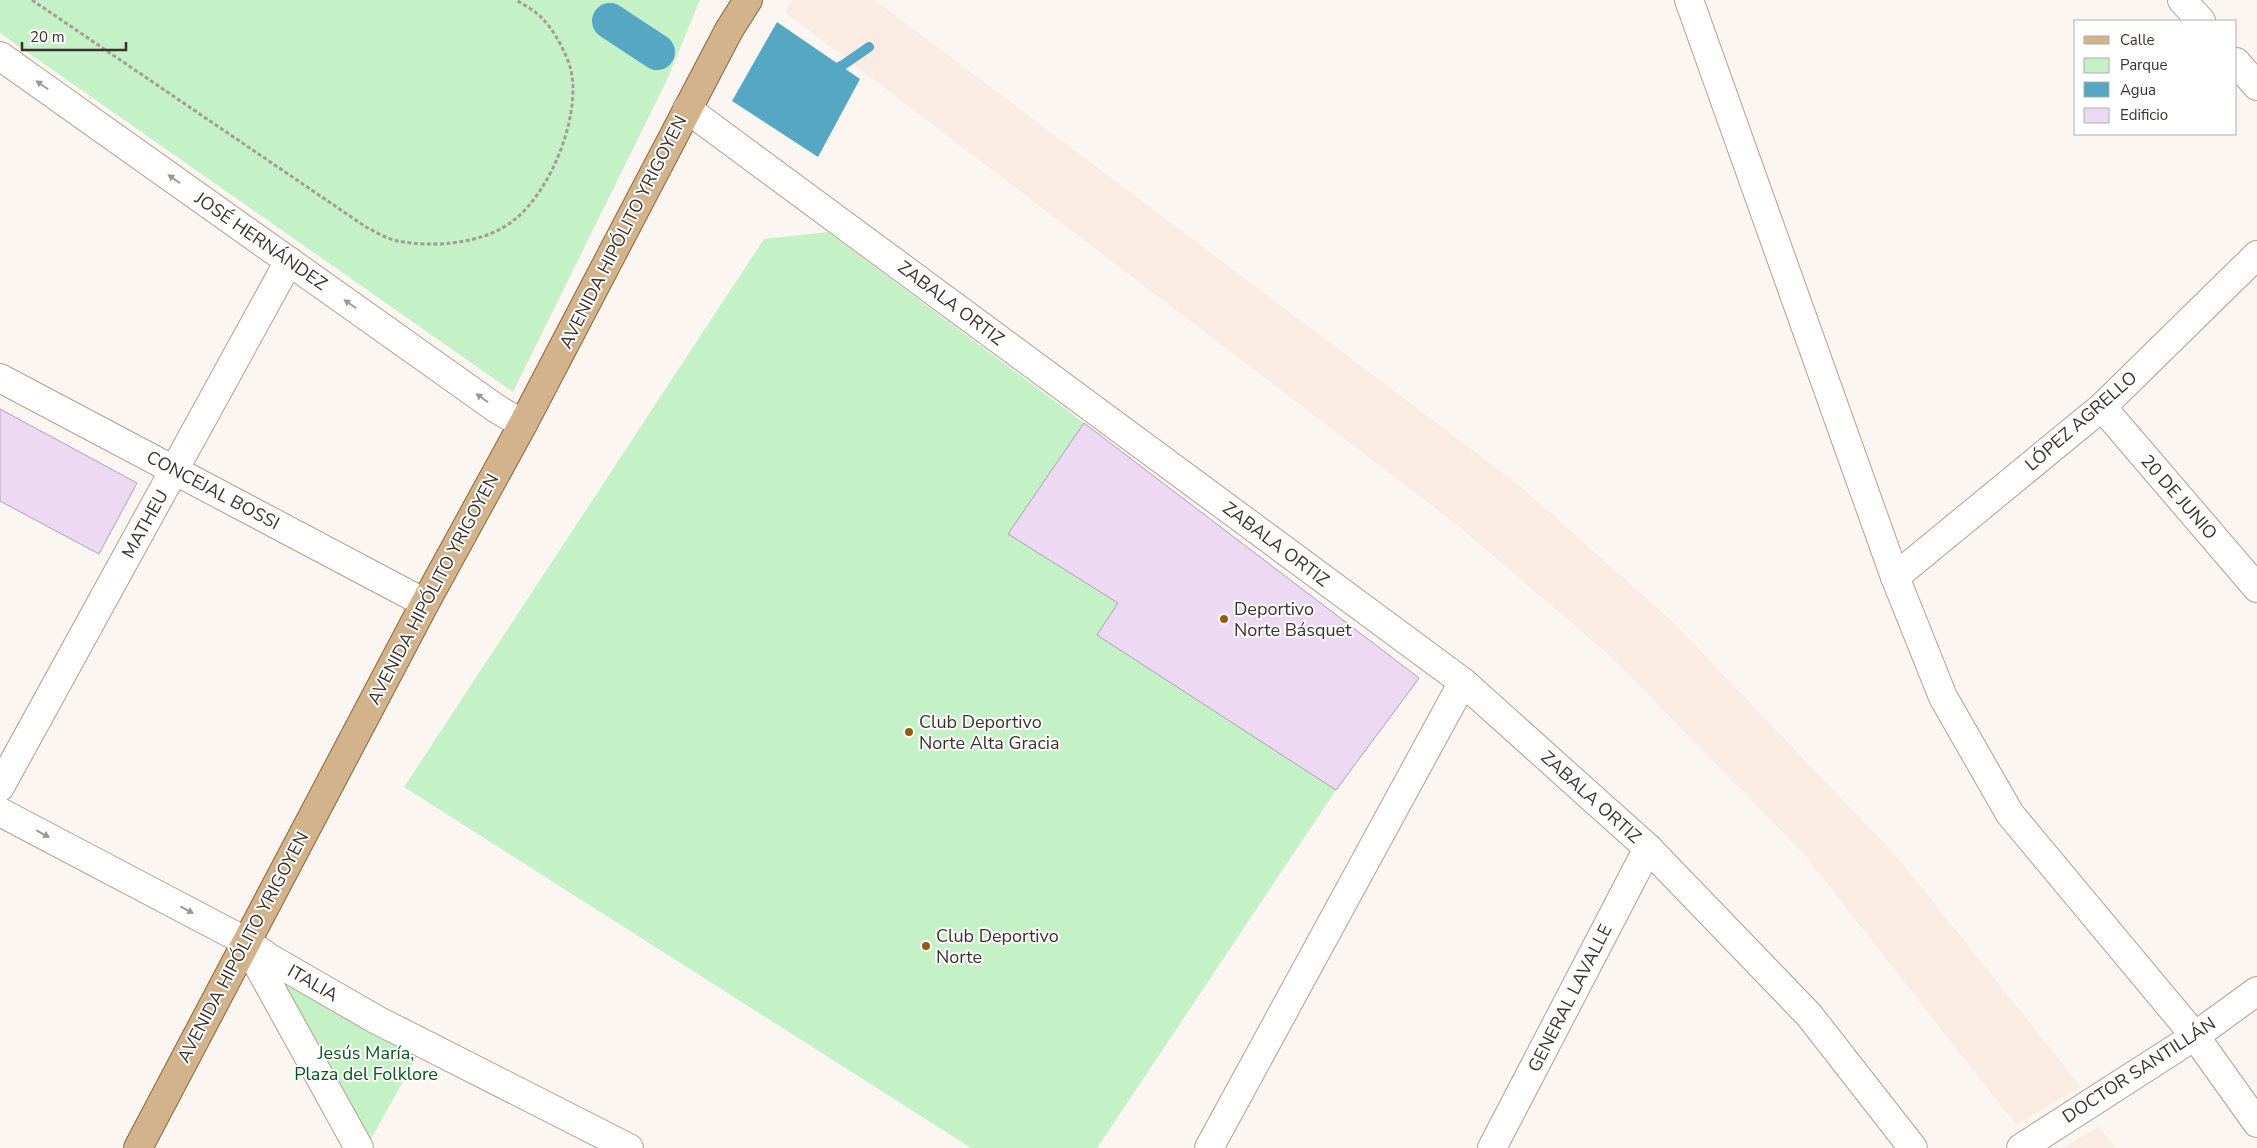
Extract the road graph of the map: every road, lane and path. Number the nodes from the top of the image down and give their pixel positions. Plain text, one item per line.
1 (32, 0) edge
2 (516, 0) edge
3 (739, 0) edge
4 (748, 0) edge
5 (1689, 0) edge
6 (2182, 0) edge
7 (2199, 20) edge
8 (729, 30) junction
9 (0, 56) edge
10 (2237, 63) edge
11 (2257, 86) edge
12 (687, 109) junction
13 (2257, 255) edge
14 (289, 261) junction
15 (0, 378) edge
16 (2102, 407) junction
17 (523, 424) junction
18 (175, 469) junction
19 (1895, 578) junction
20 (2257, 588) edge
21 (425, 603) junction
22 (1463, 682) junction
23 (0, 788) edge
24 (0, 812) edge
25 (1648, 848) junction
26 (245, 941) junction
27 (2257, 991) edge
28 (2195, 1036) junction
29 (2257, 1123) edge
30 (138, 1148) edge
31 (359, 1148) edge
32 (629, 1148) edge
33 (1209, 1148) edge
34 (1492, 1148) edge
35 (1913, 1148) edge
36 (2021, 1148) edge

1 - 2 path
3 - 8 main road, AVENIDA HIPÓLITO YRIGOYEN
4 - 8 main road, AVENIDA HIPÓLITO YRIGOYEN
5 - 19 street
6 - 7 street
8 - 12 main road, AVENIDA HIPÓLITO YRIGOYEN
14 -> 9 street, JOSÉ HERNÁNDEZ
10 - 11 street
12 - 17 main road, AVENIDA HIPÓLITO YRIGOYEN
12 - 22 street, ZABALA ORTIZ
13 - 16 street, LÓPEZ AGRELLO
17 -> 14 street, JOSÉ HERNÁNDEZ
14 - 18 street, MATHEU
15 - 18 street, CONCEJAL BOSSI
16 - 19 street, LÓPEZ AGRELLO
16 - 20 street, 20 DE JUNIO
17 - 21 main road, AVENIDA HIPÓLITO YRIGOYEN
18 - 21 street, CONCEJAL BOSSI
18 - 23 street, MATHEU
19 - 28 street
21 - 26 main road, AVENIDA HIPÓLITO YRIGOYEN
22 - 25 street, ZABALA ORTIZ
22 - 33 street
24 -> 26 street, ITALIA
25 - 34 street, GENERAL LAVALLE
25 - 35 street, ZABALA ORTIZ
26 - 30 main road, AVENIDA HIPÓLITO YRIGOYEN
26 - 31 street
26 - 32 street, ITALIA
27 - 28 street, DOCTOR SANTILLÁN
28 - 29 street
28 - 36 street, DOCTOR SANTILLÁN

